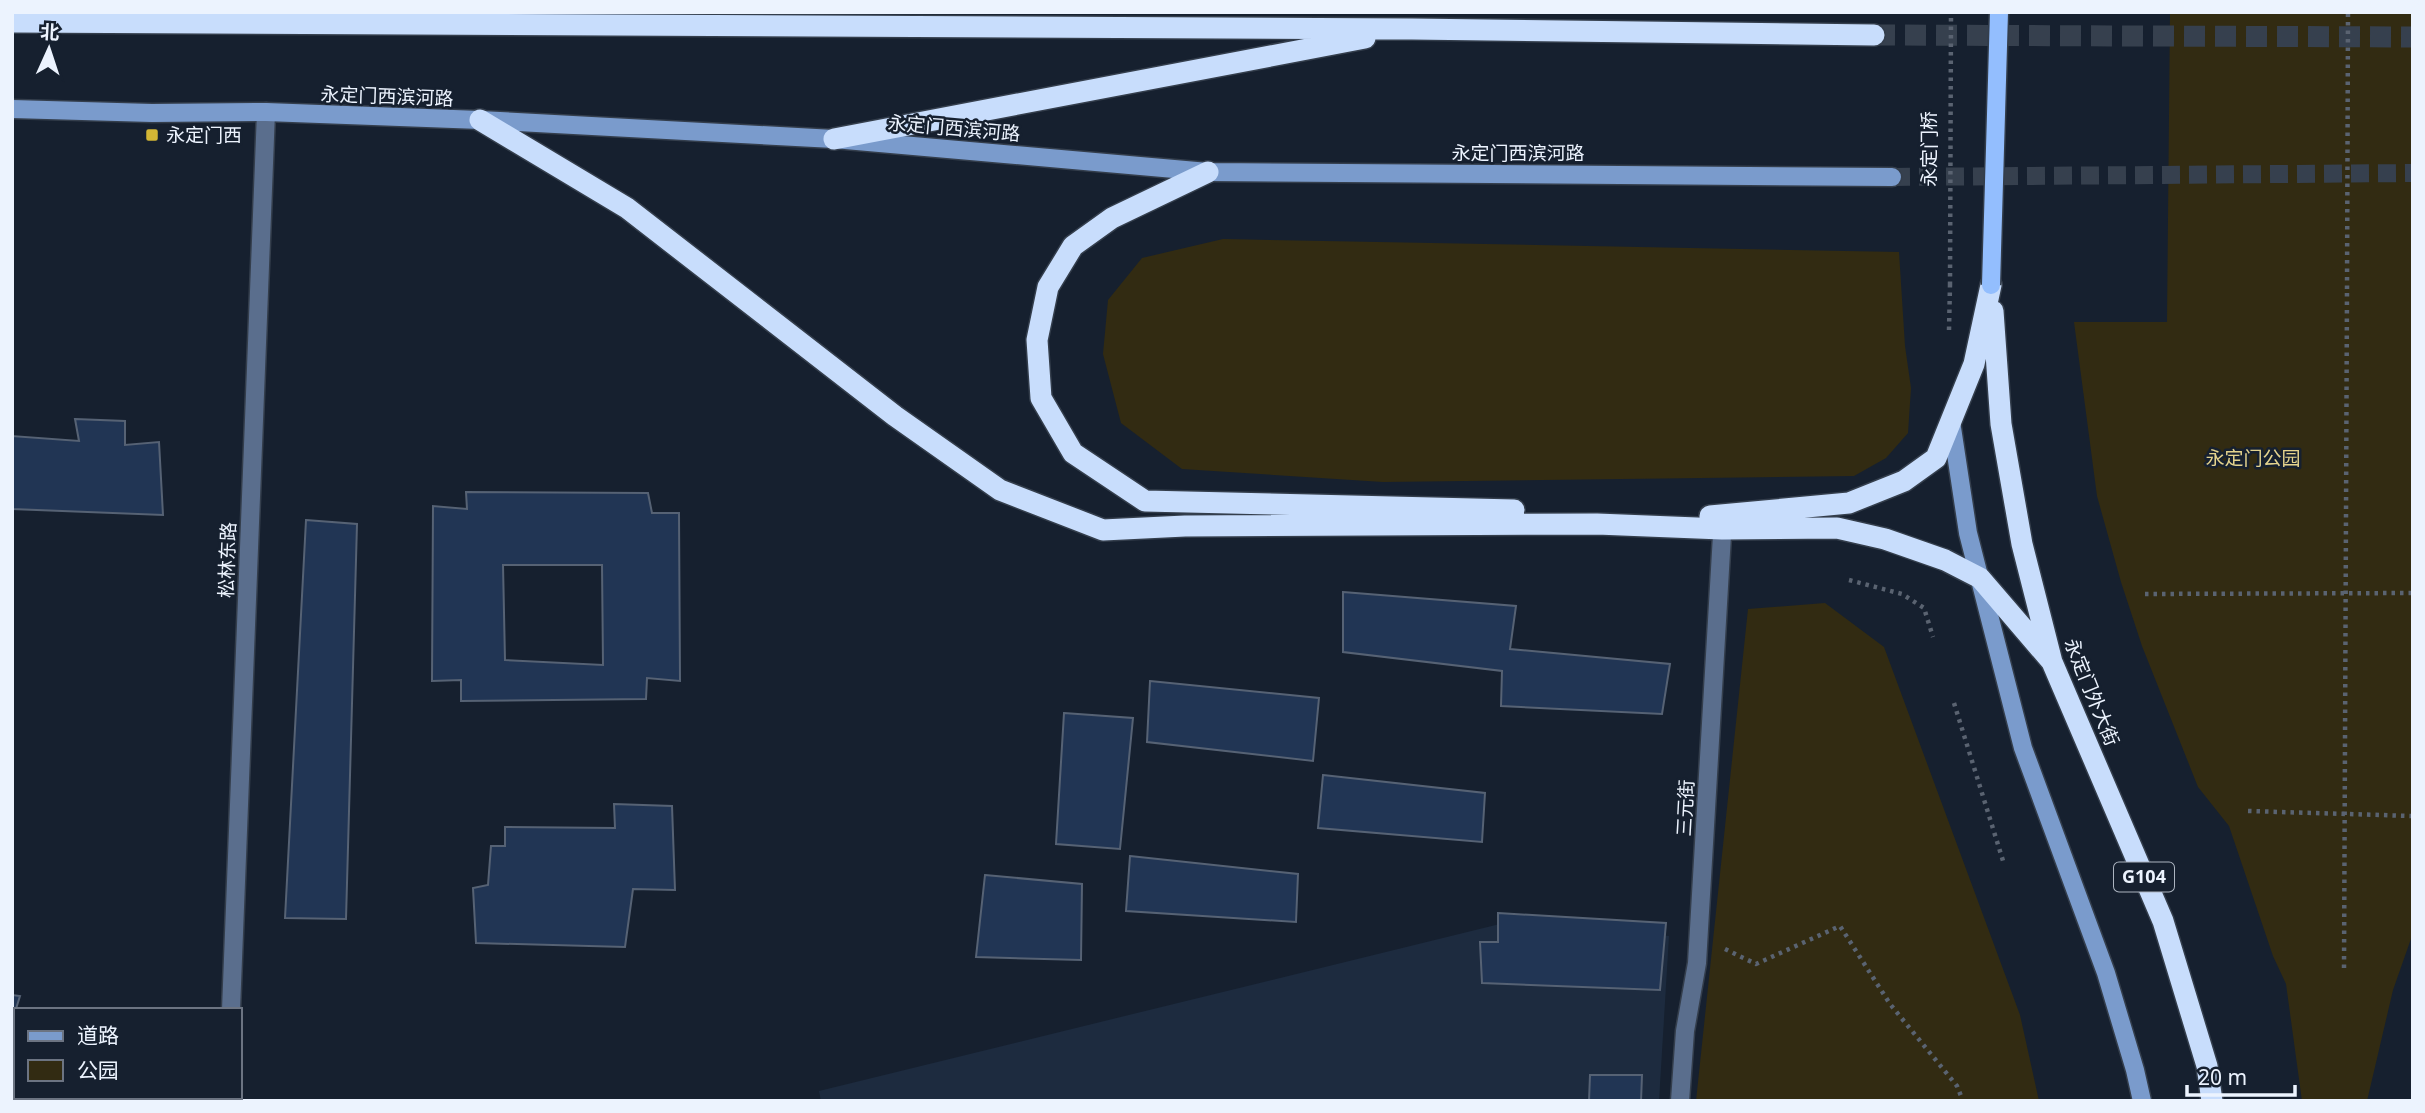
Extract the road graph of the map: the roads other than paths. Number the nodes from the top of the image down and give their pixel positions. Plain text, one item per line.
1 (1999, 12) edge
2 (12, 22) edge
3 (1412, 29) junction
4 (1874, 35) tunnel mouth
5 (12, 109) edge
6 (266, 112) junction
7 (480, 120) junction
8 (834, 139) junction
9 (1208, 172) junction
10 (1892, 177) tunnel mouth
11 (1991, 285) junction
12 (1951, 421) junction
13 (1723, 523) junction
14 (1980, 578) junction
15 (2052, 662) junction
16 (231, 1008) edge
17 (1680, 1101) edge
18 (2142, 1101) edge
19 (2213, 1101) edge

1 - 11 main road, bridge
2 - 3 highway
3 - 4 highway
3 - 8 highway
5 - 6 street, 永定门西滨河路
6 - 7 street, 永定门西滨河路
6 - 16 street, 松林东路
7 - 8 street, 永定门西滨河路
7 - 13 highway
8 - 9 street, 永定门西滨河路
9 - 10 street, 永定门西滨河路
9 - 13 highway
11 - 12 highway
11 - 15 highway, 永定门外大街 / G104
12 - 13 highway
12 - 14 street
13 - 14 highway
13 - 17 street, 三元街
14 - 15 highway
14 - 18 street
15 - 19 highway, 永定门外大街 / G104

